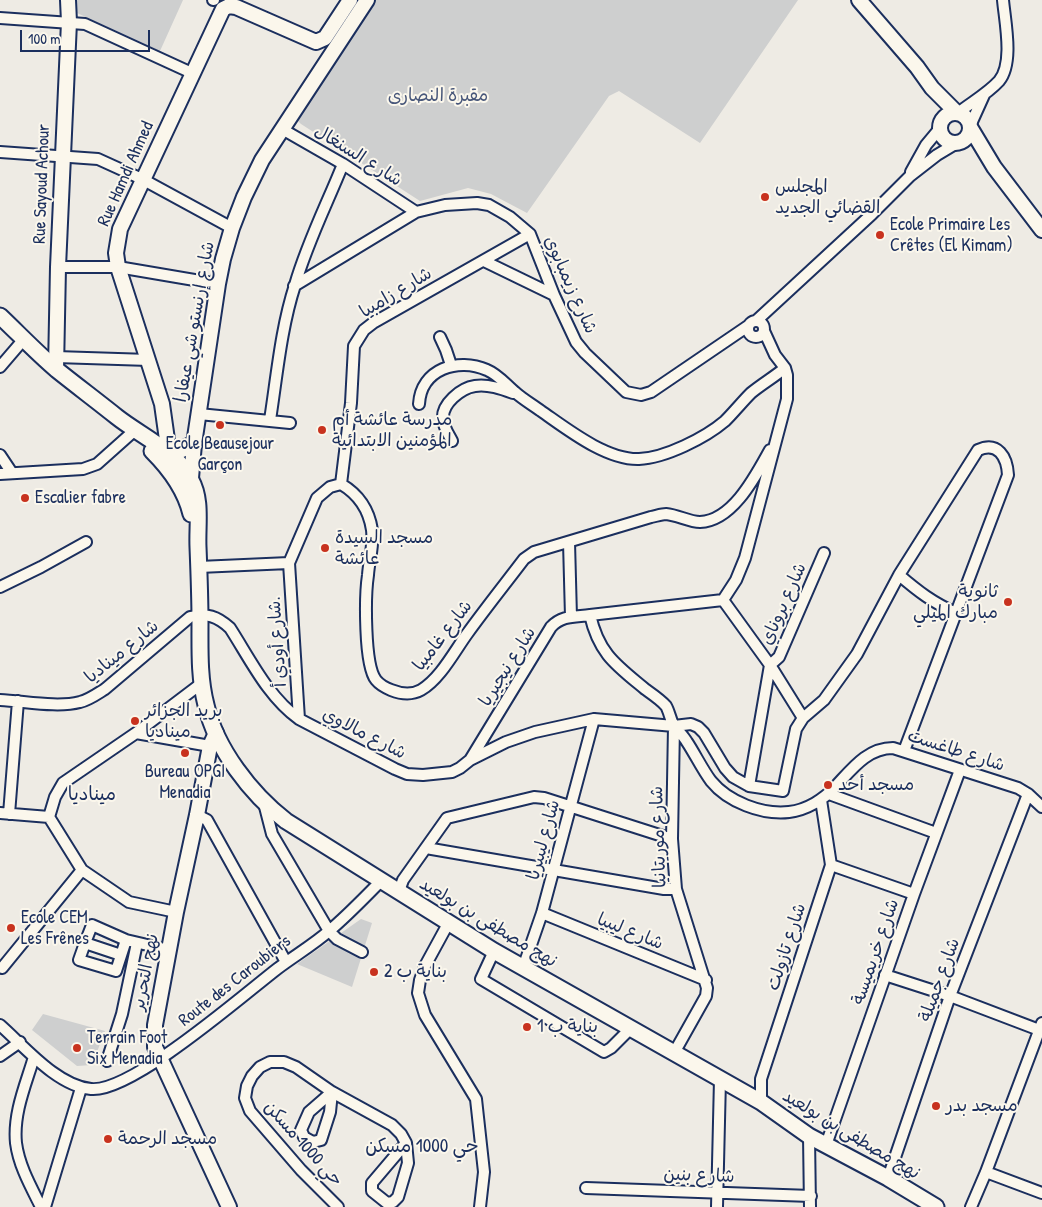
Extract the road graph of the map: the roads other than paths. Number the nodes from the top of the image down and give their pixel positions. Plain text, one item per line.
1 (68, 0) edge
2 (350, 0) edge
3 (367, 0) edge
4 (859, 0) edge
5 (1003, 0) edge
6 (0, 18) edge
7 (69, 22) junction
8 (194, 74) junction
9 (932, 88) junction
10 (984, 95) junction
11 (958, 113) junction
12 (941, 126) junction
13 (970, 126) junction
14 (282, 129) junction
15 (958, 142) junction
16 (0, 152) edge
17 (62, 156) junction
18 (344, 164) junction
19 (994, 167) junction
20 (910, 176) junction
21 (142, 179) junction
22 (416, 212) junction
23 (232, 228) junction
24 (1042, 230) edge
25 (530, 234) junction
26 (484, 261) junction
27 (118, 267) junction
28 (58, 268) junction
29 (218, 284) junction
30 (294, 286) junction
31 (554, 295) junction
32 (0, 316) edge
33 (756, 329) junction
34 (440, 338) dead end
35 (24, 339) junction
36 (149, 360) junction
37 (56, 363) junction
38 (451, 365) junction
39 (0, 367) edge
40 (785, 368) junction
41 (517, 394) junction
42 (419, 404) dead end
43 (199, 414) junction
44 (270, 420) junction
45 (290, 423) dead end
46 (134, 430) junction
47 (777, 437) junction
48 (452, 441) dead end
49 (194, 444) junction
50 (0, 455) edge
51 (170, 456) junction
52 (171, 472) junction
53 (0, 474) edge
54 (12, 474) junction
55 (191, 478) junction
56 (341, 484) junction
57 (86, 542) dead end
58 (570, 542) junction
59 (198, 544) junction
60 (824, 553) dead end
61 (290, 564) junction
62 (199, 567) junction
63 (899, 575) junction
64 (0, 587) edge
65 (723, 600) junction
66 (956, 612) junction
67 (200, 615) junction
68 (590, 615) junction
69 (571, 617) junction
70 (770, 665) junction
71 (202, 683) junction
72 (0, 700) edge
73 (18, 701) junction
74 (803, 718) junction
75 (299, 719) junction
76 (594, 719) junction
77 (674, 726) junction
78 (136, 733) junction
79 (213, 739) junction
80 (904, 751) junction
81 (470, 760) junction
82 (960, 770) junction
83 (749, 786) junction
84 (1028, 794) junction
85 (825, 797) junction
86 (264, 802) junction
87 (570, 806) junction
88 (1042, 807) edge
89 (4, 814) edge
90 (197, 815) junction
91 (50, 817) junction
92 (936, 833) junction
93 (672, 839) junction
94 (426, 848) junction
95 (831, 865) junction
96 (82, 870) junction
97 (553, 871) junction
98 (381, 881) junction
99 (676, 889) junction
100 (399, 891) junction
101 (914, 894) junction
102 (176, 912) junction
103 (542, 914) junction
104 (448, 922) junction
105 (329, 931) junction
106 (126, 940) junction
107 (85, 943) junction
108 (137, 943) junction
109 (169, 950) junction
110 (494, 951) junction
111 (362, 952) dead end
112 (121, 955) junction
113 (286, 962) junction
114 (2, 968) dead end
115 (523, 968) junction
116 (885, 975) junction
117 (706, 980) junction
118 (950, 996) junction
119 (0, 1024) edge
120 (631, 1028) junction
121 (1041, 1028) edge
122 (20, 1042) junction
123 (674, 1053) junction
124 (0, 1056) edge
125 (34, 1056) junction
126 (161, 1059) junction
127 (107, 1061) dead end
128 (720, 1079) junction
129 (81, 1088) junction
130 (332, 1092) junction
131 (761, 1102) junction
132 (809, 1136) junction
133 (406, 1143) junction
134 (826, 1145) junction
135 (986, 1172) junction
136 (888, 1178) junction
137 (586, 1188) dead end
138 (717, 1193) junction
139 (1042, 1193) edge
140 (811, 1196) junction
141 (919, 1202) edge
142 (43, 1207) edge
143 (229, 1207) edge
144 (338, 1207) edge
145 (480, 1207) edge
146 (717, 1207) edge
147 (810, 1207) edge
148 (936, 1207) edge
149 (971, 1207) edge

1 - 7 main road, Rue Sayoud Achour
2 - 8 main road, Rue Hamdi Ahmed
3 - 14 main road, شارع إرنستو شي عيفارا
4 - 9 main road
5 - 10 street
6 - 7 street
7 - 8 street
7 - 17 main road, Rue Sayoud Achour
8 - 21 main road, Rue Hamdi Ahmed
9 - 11 main road
9 - 12 main road
10 - 11 street
10 - 13 street
11 - 12 main road
11 - 13 main road
12 - 15 main road
12 - 20 street
13 - 15 main road
13 - 19 main road
14 - 18 street, شارع السنغال
14 - 23 main road, شارع إرنستو شي عيفارا
15 - 19 main road
15 - 20 street
16 - 17 street
17 - 21 street
17 - 28 main road, Rue Sayoud Achour
18 - 22 street, شارع السنغال
18 - 30 street
19 - 24 main road
20 - 33 street
21 - 23 street
21 - 27 main road, Rue Hamdi Ahmed
22 - 25 street, شارع زيمبابوي
22 - 30 street, شارع زيمبابوي
23 - 29 main road, شارع إرنستو شي عيفارا
25 - 26 street, شارع زامبيا
25 - 31 street, شارع زيمبابوي
26 - 31 street
26 - 56 street, شارع زامبيا
27 - 28 street
27 - 29 street
27 - 36 main road, Rue Hamdi Ahmed
28 - 37 main road, Rue Sayoud Achour
29 - 43 main road, شارع إرنستو شي عيفارا
30 - 44 street
31 - 33 street, شارع زيمبابوي
32 - 35 main road
33 - 40 street
34 - 38 street
35 - 37 main road
35 - 39 street
36 - 37 street
36 - 51 main road, Rue Hamdi Ahmed
37 - 46 main road
38 - 41 street
38 - 42 street
40 - 41 street
40 - 47 street
41 - 48 street
43 - 44 street
43 - 49 main road, شارع إرنستو شي عيفارا
44 - 45 street
46 - 51 main road, نهج مصطفى بن بولعيد
46 - 52 main road, نهج مصطفى بن بولعيد
46 - 54 street
47 - 58 street, شارع غامبيا
47 - 65 street
49 - 51 main road
49 - 55 main road, شارع إرنستو شي عيفارا
50 - 54 street
51 - 52 main road
51 - 55 main road, نهج مصطفى بن بولعيد
52 - 59 main road, نهج مصطفى بن بولعيد
53 - 54 street
55 - 59 main road, نهج مصطفى بن بولعيد
56 - 58 street, شارع غامبيا
56 - 61 street
57 - 64 street
58 - 69 street
59 - 62 main road, نهج مصطفى بن بولعيد
60 - 70 street, شارع بروناي
61 - 62 street
61 - 75 street, شارع أودي أ.
62 - 67 main road, نهج مصطفى بن بولعيد
63 - 66 street
63 - 66 street
63 - 74 street
65 - 68 street
65 - 70 street
66 - 80 street
67 - 71 main road, نهج مصطفى بن بولعيد
67 - 73 street, شارع ميناديا
67 - 75 street, شارع مالاوي
68 - 69 street, شارع نيجيريا
68 - 77 street
69 - 81 street, شارع نيجيريا
70 - 74 street
70 - 83 street
71 - 78 street
71 - 79 main road, نهج مصطفى بن بولعيد
72 - 73 street, شارع ميناديا
73 - 89 street
74 - 83 street
75 - 81 street, شارع مالاوي
76 - 77 street, شارع مالاوي
76 - 81 street, شارع مالاوي
76 - 87 street, شارع ليبيريا
77 - 83 street, شارع مالاوي
77 - 85 street, شارع طاغست
77 - 93 street, شارع موريتانيا
78 - 79 street
78 - 91 street
79 - 86 main road, نهج مصطفى بن بولعيد
79 - 90 main road, نهج التحرير
80 - 82 street, شارع طاغست
80 - 85 street, شارع طاغست
82 - 84 street, شارع طاغست
82 - 92 street, شارع خريميسة
84 - 88 street, شارع طاغست
84 - 118 street, شارع جميلة
85 - 92 street
85 - 95 street, شارع تازولت
86 - 98 main road, نهج مصطفى بن بولعيد
86 - 105 street
87 - 93 street
87 - 94 street
87 - 97 street, شارع ليبيريا
89 - 91 street
90 - 102 main road, نهج التحرير
90 - 113 street
91 - 96 street
92 - 101 street, شارع خريميسة
93 - 99 street, شارع موريتانيا
94 - 97 street
94 - 100 street
95 - 101 street
95 - 131 street, شارع تازولت
96 - 102 street
96 - 114 street
97 - 99 street
97 - 103 street, شارع ليبيريا
98 - 100 main road, نهج مصطفى بن بولعيد
98 - 105 street, Route des Caroubiers
99 - 117 street, شارع موريتانيا
100 - 104 main road, نهج مصطفى بن بولعيد
101 - 116 street, شارع خريميسة
102 - 109 main road, نهج التحرير
103 - 115 street, شارع ليبيريا
103 - 117 street, شارع ليبيا
104 - 110 main road, نهج مصطفى بن بولعيد
104 - 145 street
105 - 111 street
105 - 113 street, Route des Caroubiers
106 - 107 street
106 - 108 street
106 - 112 street
107 - 112 street
107 - 112 street
108 - 109 street
108 - 127 street
109 - 126 main road, نهج التحرير
110 - 115 main road, نهج مصطفى بن بولعيد
110 - 120 street
113 - 126 street, Route des Caroubiers
115 - 120 main road, نهج مصطفى بن بولعيد
116 - 118 street
116 - 134 street, شارع خريميسة
117 - 123 street, شارع موريتانيا
118 - 121 street
118 - 136 street, شارع جميلة
119 - 122 street
120 - 123 main road, نهج مصطفى بن بولعيد
121 - 135 street
122 - 124 street
122 - 125 street
123 - 128 main road, نهج مصطفى بن بولعيد
125 - 129 street
125 - 142 street
126 - 129 street, Route des Caroubiers
126 - 143 main road, نهج التحرير
128 - 131 main road, نهج مصطفى بن بولعيد
128 - 138 street
129 - 142 street
130 - 130 street, حي 1000 مسكن
130 - 133 street, حي 1000 مسكن
130 - 144 street, حي 1000 مسكن
131 - 132 main road, نهج مصطفى بن بولعيد
132 - 134 main road, نهج مصطفى بن بولعيد
132 - 140 street
133 - 133 street, حي 1000 مسكن
134 - 136 main road, نهج مصطفى بن بولعيد
135 - 139 street
135 - 149 street
136 - 141 main road, نهج مصطفى بن بولعيد
137 - 138 street, شارع بنين
138 - 140 street, شارع بنين
138 - 146 street
140 - 147 street
141 - 148 main road, نهج مصطفى بن بولعيد

